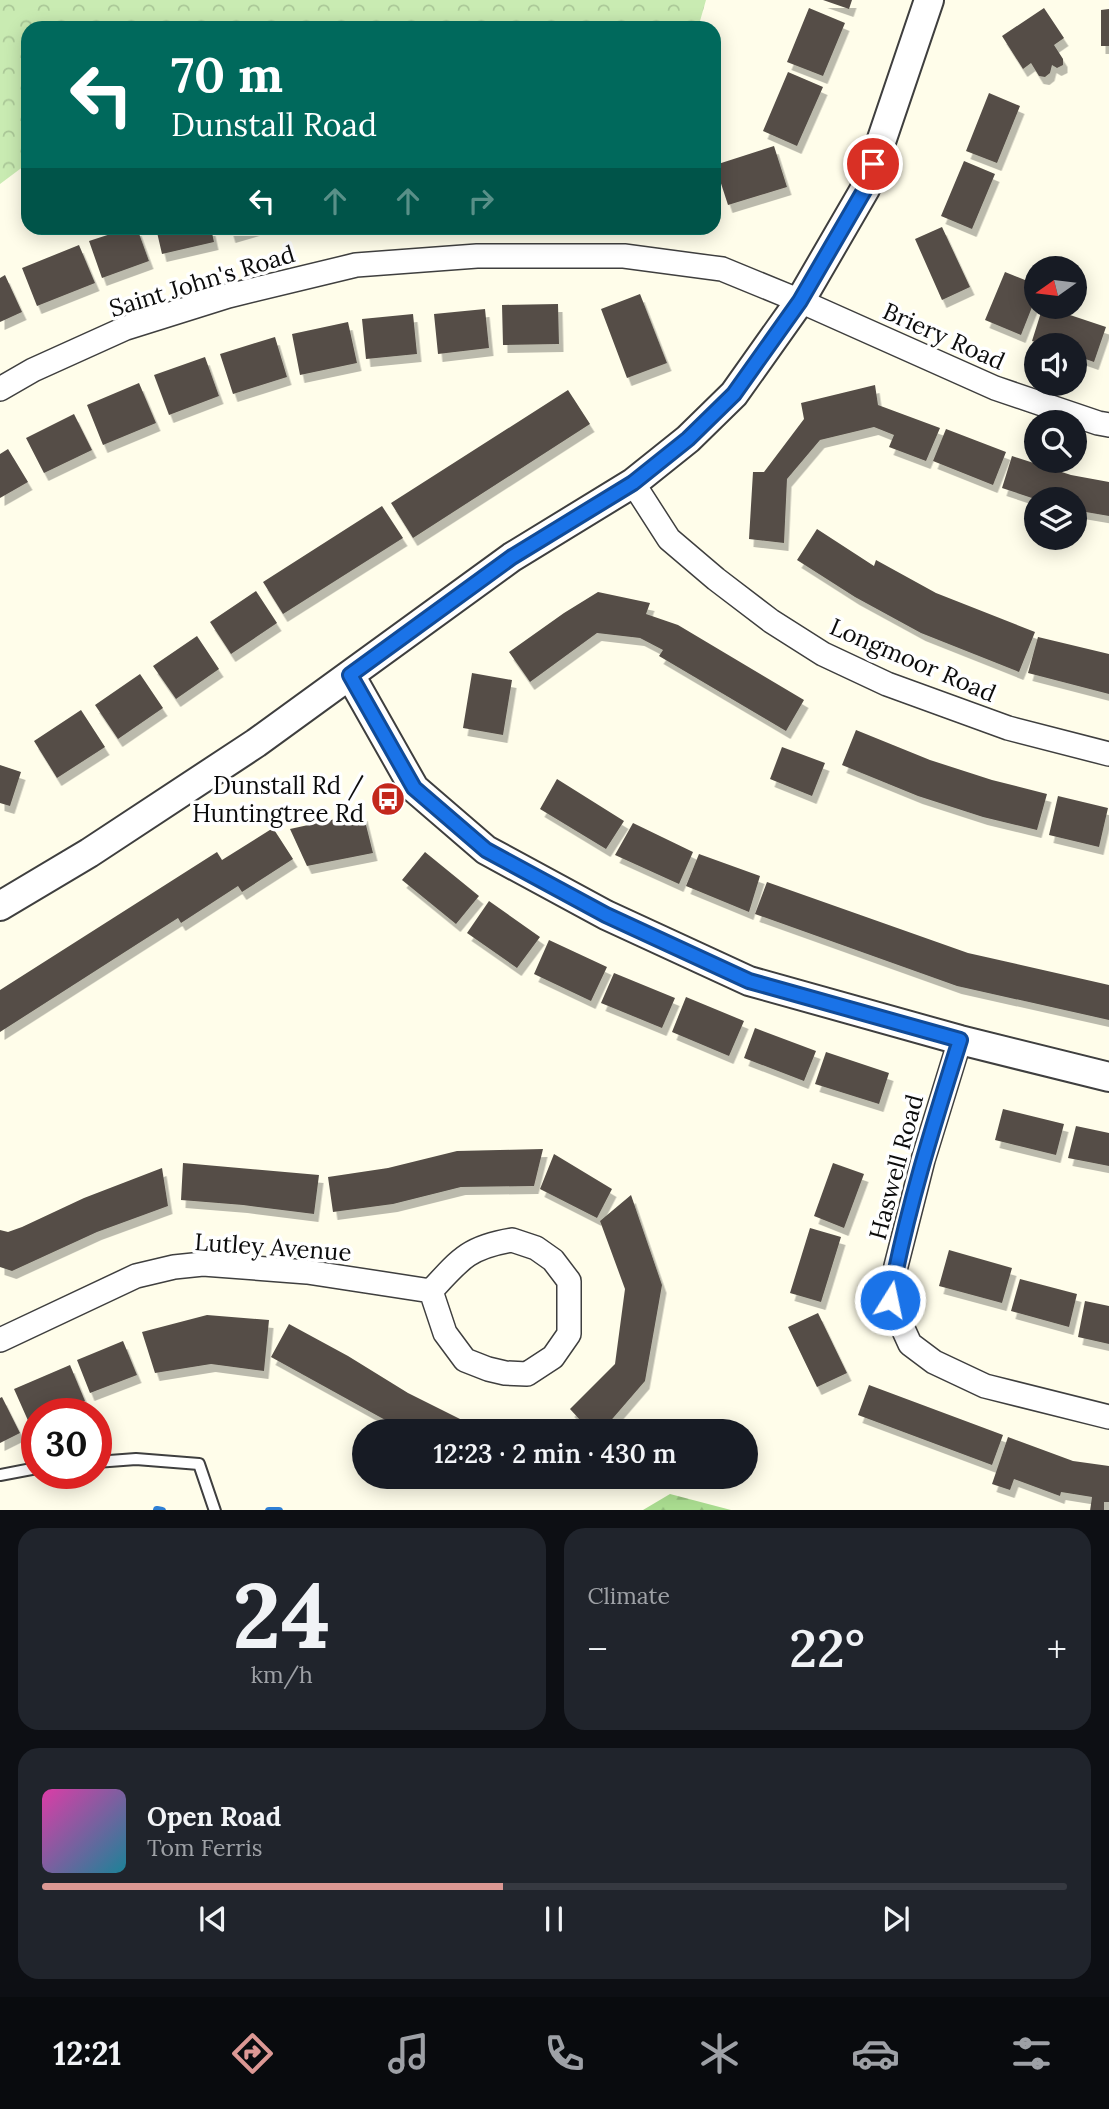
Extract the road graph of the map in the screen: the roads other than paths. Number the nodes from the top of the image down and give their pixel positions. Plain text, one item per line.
1 (929, 0) edge
2 (800, 301) junction
3 (0, 389) edge
4 (1109, 425) edge
5 (633, 483) junction
6 (350, 675) junction
7 (1109, 754) edge
8 (0, 906) edge
9 (960, 1040) junction
10 (1109, 1077) edge
11 (431, 1291) junction
12 (0, 1340) edge
13 (1109, 1417) edge
14 (112, 1461) edge
15 (21, 1471) edge
16 (0, 1475) edge
17 (215, 1510) edge

1 - 2 street
2 - 3 street, Saint John's Road
2 - 4 street, Briery Road
2 - 5 street
5 - 6 street
5 - 7 street, Longmoor Road
6 - 8 street
6 - 9 street
9 - 10 street
9 - 13 street, Haswell Road
11 - 11 street
11 - 12 street, Lutley Avenue
14 - 17 lane
15 - 16 lane

